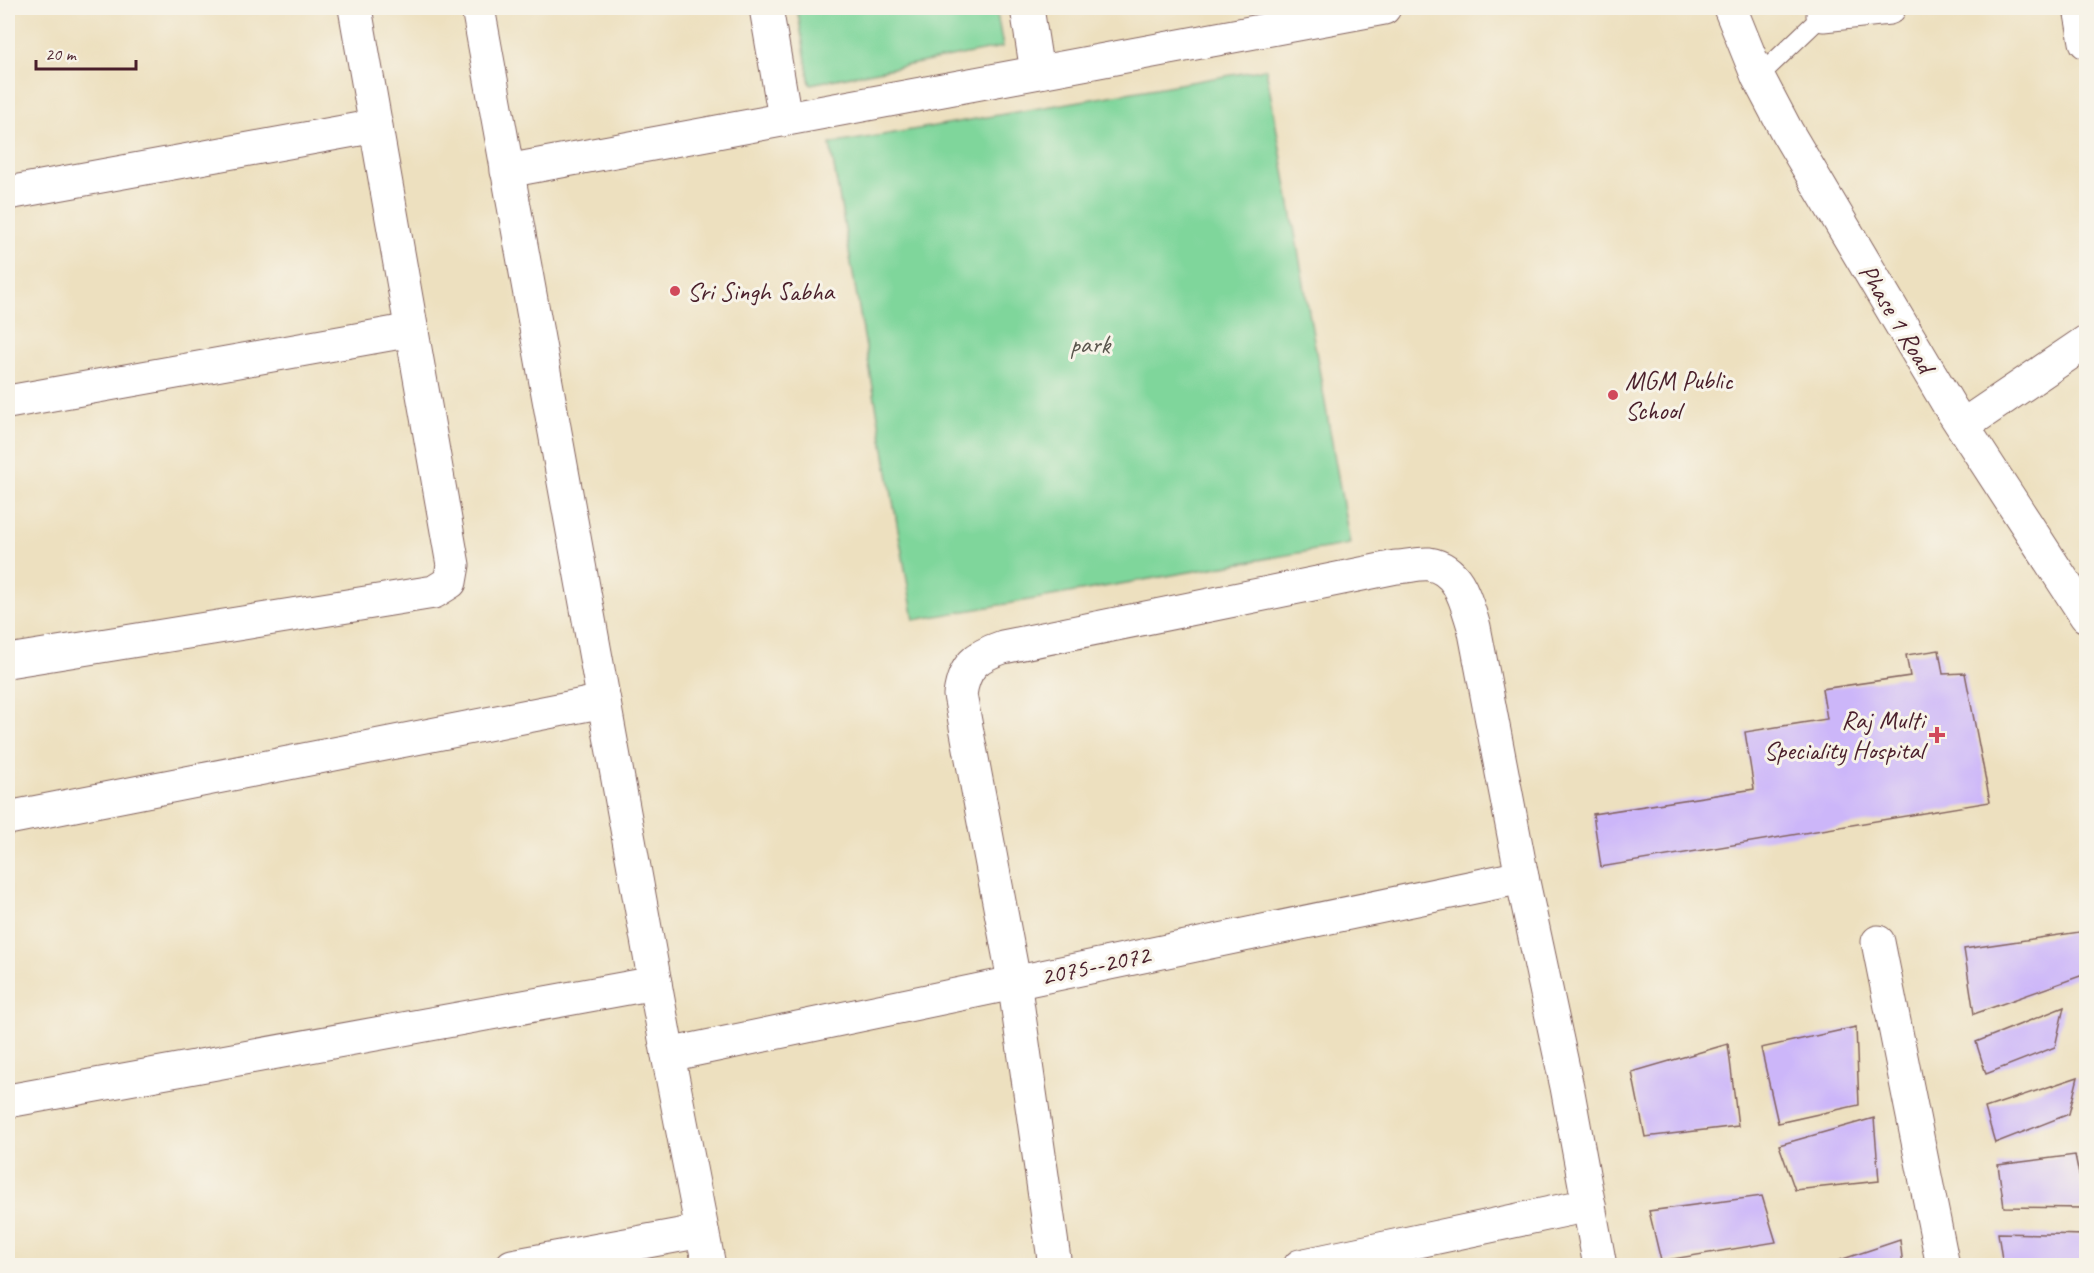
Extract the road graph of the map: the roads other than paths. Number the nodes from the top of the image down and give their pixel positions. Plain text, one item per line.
1 (355, 8) edge
2 (478, 8) edge
3 (766, 8) edge
4 (1027, 8) edge
5 (1384, 8) edge
6 (1730, 8) edge
7 (1889, 8) edge
8 (2080, 8) edge
9 (1825, 11) edge
10 (2086, 42) edge
11 (1037, 72) junction
12 (1758, 77) junction
13 (785, 118) junction
14 (376, 126) junction
15 (507, 171) junction
16 (8, 193) edge
17 (411, 330) junction
18 (2086, 342) edge
19 (8, 402) edge
20 (1964, 425) junction
21 (2086, 616) edge
22 (8, 661) edge
23 (604, 701) junction
24 (8, 818) edge
25 (1522, 877) junction
26 (1878, 942) dead end
27 (1014, 981) junction
28 (655, 983) junction
29 (668, 1055) junction
30 (8, 1101) edge
31 (1589, 1205) junction
32 (702, 1231) junction
33 (574, 1260) edge
34 (512, 1266) edge
35 (709, 1266) edge
36 (1055, 1266) edge
37 (1300, 1266) edge
38 (1600, 1266) edge
39 (1943, 1266) edge

1 - 14 street
2 - 15 street
3 - 13 street
4 - 11 street
5 - 11 street
6 - 12 street, Phase 1 Road
7 - 9 street
8 - 10 street
9 - 12 lane
11 - 13 street
12 - 20 street, Phase 1 Road
13 - 15 street
14 - 16 street
14 - 17 street
15 - 23 street
17 - 19 street
17 - 22 street
18 - 20 street
20 - 21 street, Phase 1 Road
23 - 24 street
23 - 28 street
25 - 27 street, 2075--2072
25 - 27 street
25 - 31 street
26 - 39 street
27 - 29 street, 2075--2072
27 - 36 street
28 - 29 street
28 - 30 street
29 - 32 street
31 - 37 street
31 - 38 street
32 - 33 street
32 - 35 street
33 - 34 street

